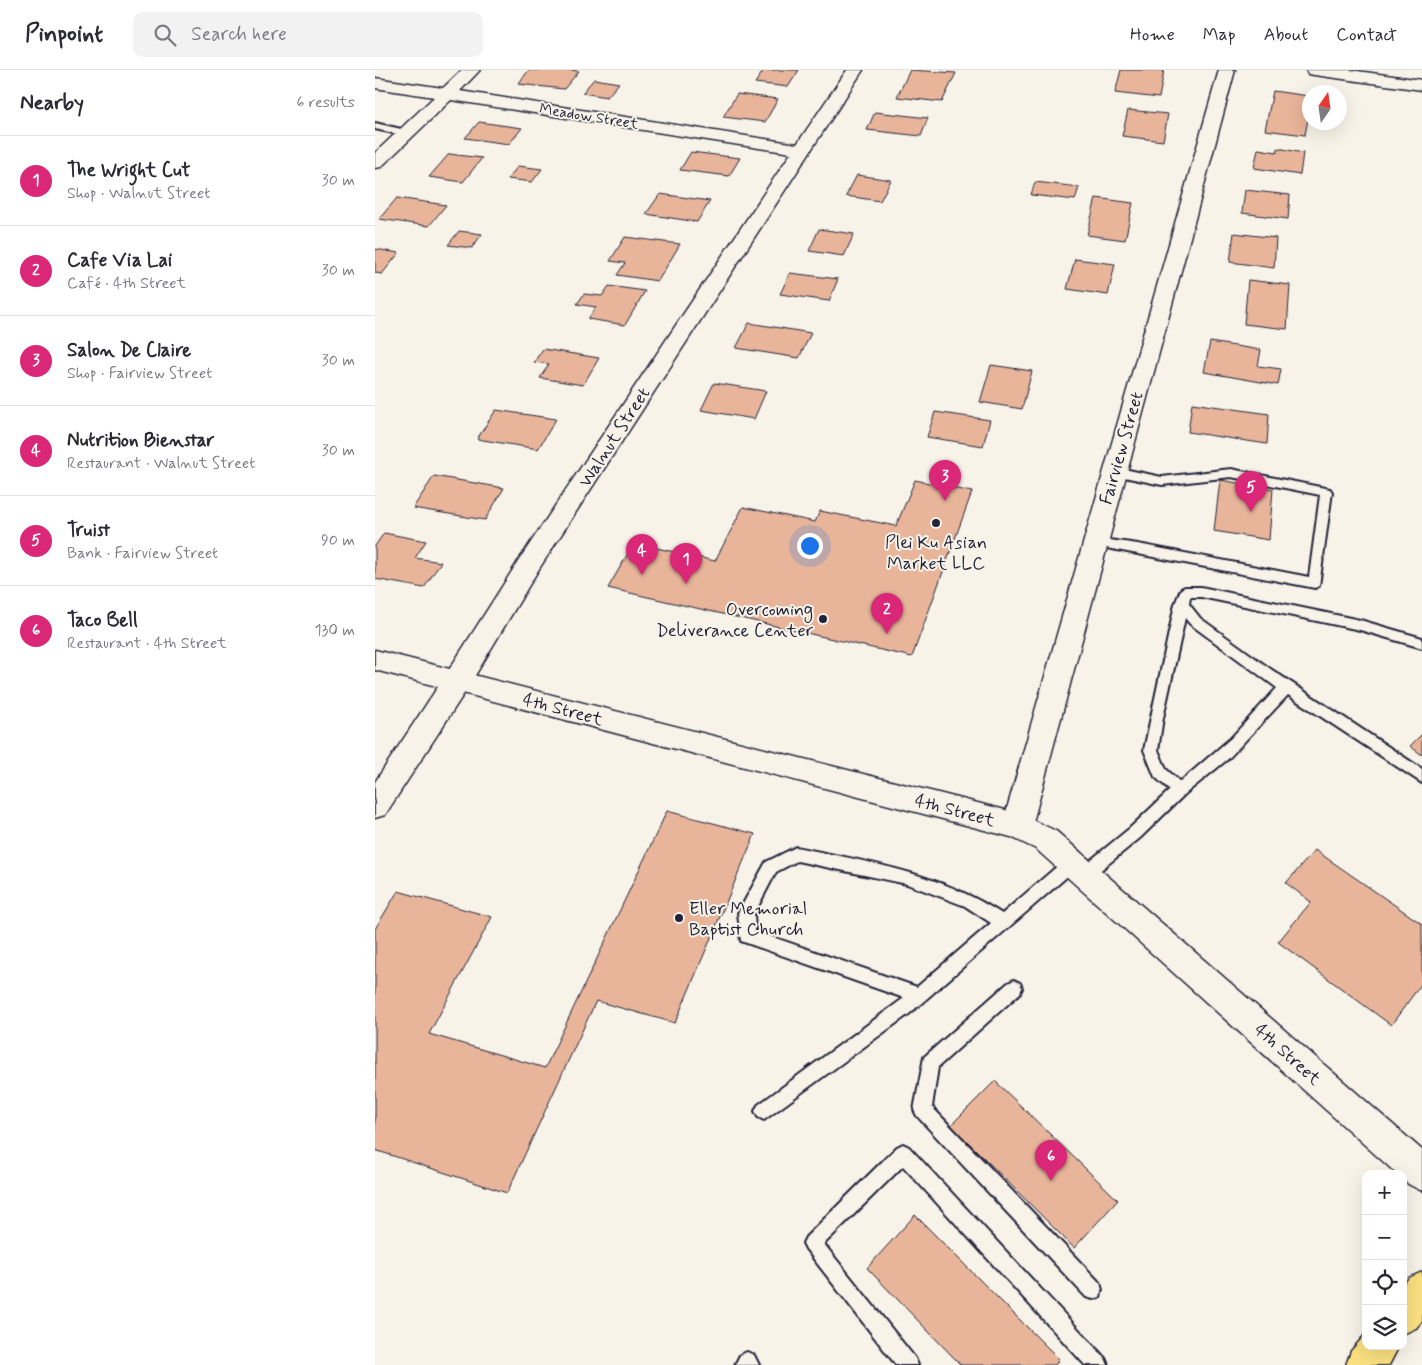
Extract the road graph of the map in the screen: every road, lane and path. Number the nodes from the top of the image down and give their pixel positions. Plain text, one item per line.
1 (472, 70) edge
2 (855, 70) edge
3 (1227, 70) edge
4 (1314, 70) edge
5 (375, 83) edge
6 (1422, 85) edge
7 (447, 94) junction
8 (375, 126) edge
9 (407, 133) junction
10 (803, 150) junction
11 (375, 163) edge
12 (1114, 471) junction
13 (1095, 542) junction
14 (1181, 604) junction
15 (1422, 643) edge
16 (375, 660) edge
17 (457, 681) junction
18 (1286, 687) junction
19 (1422, 777) edge
20 (1180, 790) junction
21 (375, 806) edge
22 (1017, 826) junction
23 (1079, 868) junction
24 (1002, 922) junction
25 (1014, 988) dead end
26 (918, 995) junction
27 (764, 1112) dead end
28 (1422, 1173) edge
29 (1093, 1290) dead end
30 (1422, 1291) edge
31 (1407, 1310) edge
32 (1377, 1350) edge
33 (745, 1365) edge
34 (749, 1365) edge
35 (908, 1365) edge
36 (1098, 1365) edge
37 (1365, 1365) edge

1 - 7 street
2 - 10 street, Walnut Street
3 - 12 street, Fairview Street
4 - 6 street
5 - 7 street, Meadow Street
7 - 9 street
7 - 10 street, Meadow Street
8 - 9 lane
9 - 11 street
10 - 17 street, Walnut Street
12 - 13 street, Fairview Street
12 - 13 lane
13 - 22 street, Fairview Street
14 - 15 lane
14 - 18 lane
14 - 20 lane
16 - 17 street, 4th Street
17 - 21 street, Walnut Street
17 - 22 street, 4th Street
18 - 19 lane
18 - 20 lane
20 - 23 lane
22 - 23 street, 4th Street
23 - 24 lane
23 - 28 street, 4th Street
24 - 26 lane
24 - 26 lane
25 - 29 lane
26 - 27 lane
30 - 31 main road
32 - 37 main road
33 - 34 lane
35 - 36 lane

